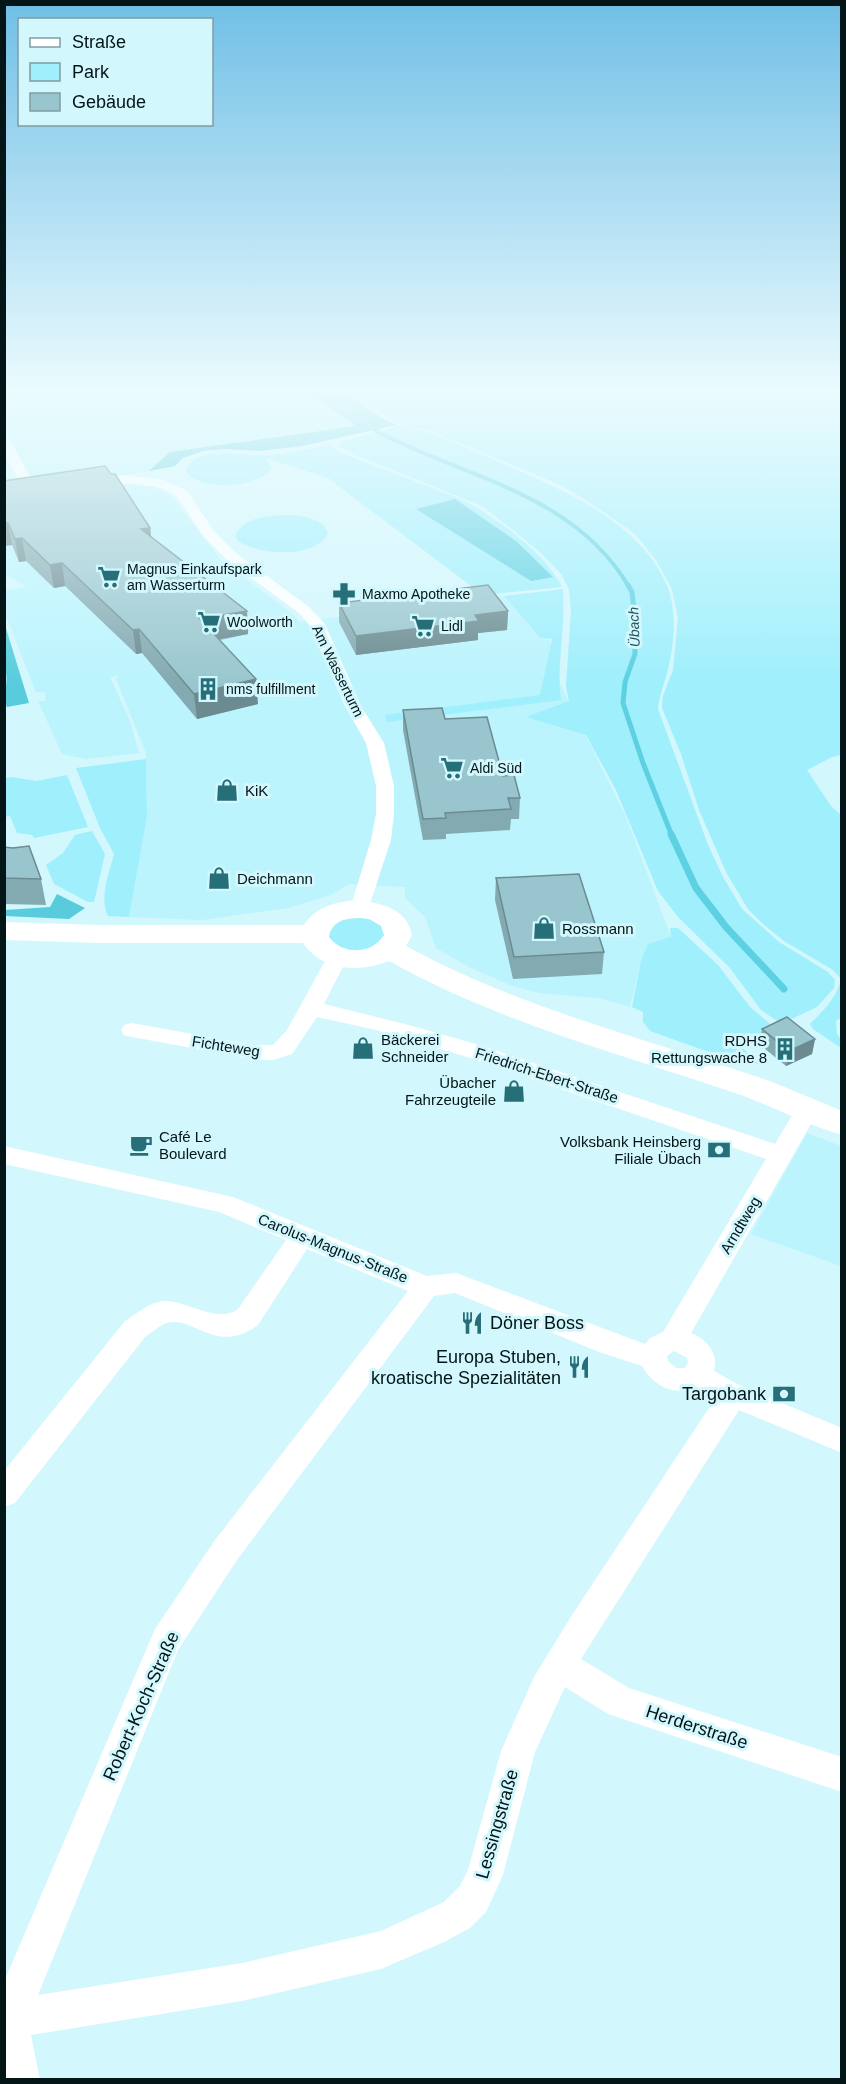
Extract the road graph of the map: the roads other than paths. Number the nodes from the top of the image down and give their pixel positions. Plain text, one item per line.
1 (37, 489) edge
2 (175, 489) edge
3 (14, 495) edge
4 (360, 909) junction
5 (4, 931) edge
6 (314, 934) junction
7 (388, 949) junction
8 (337, 957) junction
9 (309, 1008) junction
10 (132, 1030) dead end
11 (807, 1110) junction
12 (842, 1124) edge
13 (4, 1155) edge
14 (781, 1155) junction
15 (303, 1235) junction
16 (426, 1287) junction
17 (663, 1349) junction
18 (733, 1395) junction
19 (842, 1441) edge
20 (4, 1494) edge
21 (559, 1664) junction
22 (842, 1775) edge
23 (6, 2020) edge
24 (20, 2079) edge

1 - 3 street
2 - 4 street, Am Wasserturm
4 - 6 main road
4 - 7 main road
5 - 6 main road
6 - 8 main road
7 - 8 main road
7 - 11 main road
8 - 9 street, Fichteweg
9 - 10 street, Fichteweg
9 - 14 street, Friedrich-Ebert-Straße
11 - 12 main road
11 - 14 street, Arndtweg
13 - 15 street, Carolus-Magnus-Straße
14 - 17 street, Arndtweg
15 - 16 street, Carolus-Magnus-Straße
15 - 20 street
16 - 17 street, Carolus-Magnus-Straße
16 - 23 street, Robert-Koch-Straße
17 - 18 street, Carolus-Magnus-Straße
18 - 19 street, Carolus-Magnus-Straße
18 - 21 street, Lessingstraße
21 - 22 street, Herderstraße
21 - 23 street, Lessingstraße
23 - 24 street

